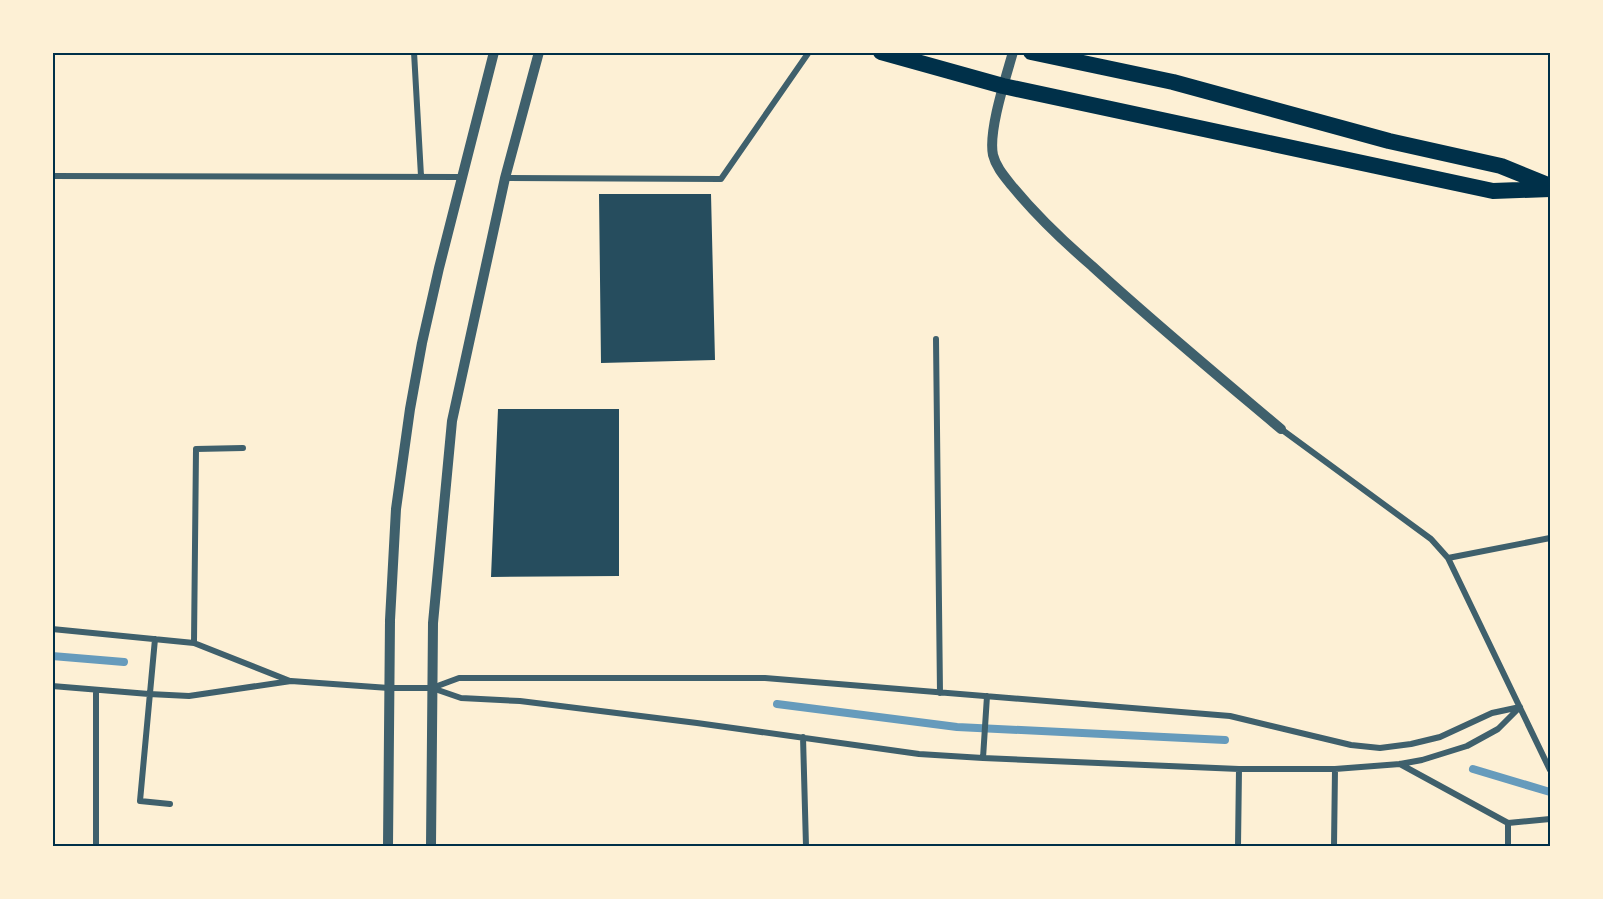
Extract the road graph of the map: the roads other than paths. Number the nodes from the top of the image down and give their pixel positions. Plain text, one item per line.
1 (414, 52) edge
2 (494, 52) edge
3 (539, 52) edge
4 (809, 52) edge
5 (881, 52) edge
6 (1012, 52) edge
7 (1031, 52) edge
8 (1086, 58) edge
9 (1004, 86) junction
10 (52, 176) edge
11 (421, 176) junction
12 (461, 177) junction
13 (505, 178) junction
14 (1551, 188) edge
15 (936, 339) dead end
16 (1281, 429) joint
17 (243, 448) dead end
18 (1551, 538) edge
19 (1448, 558) junction
20 (52, 629) edge
21 (155, 639) junction
22 (194, 643) junction
23 (291, 681) junction
24 (52, 686) edge
25 (389, 688) junction
26 (432, 688) junction
27 (96, 690) junction
28 (940, 693) junction
29 (149, 694) junction
30 (987, 696) junction
31 (1520, 707) junction
32 (803, 737) junction
33 (983, 758) junction
34 (1400, 764) junction
35 (1239, 769) junction
36 (1335, 769) junction
37 (1550, 769) edge
38 (170, 804) dead end
39 (1551, 819) edge
40 (1508, 823) junction
41 (96, 846) edge
42 (388, 846) edge
43 (431, 846) edge
44 (806, 846) edge
45 (1238, 846) edge
46 (1334, 846) edge
47 (1508, 846) edge

1 - 11 street
2 - 12 street
3 - 13 street
4 - 13 street
5 - 9 highway
6 - 9 street
7 - 8 highway
8 - 14 highway
9 - 14 highway
9 - 16 street
10 - 11 street
11 - 12 street
12 - 25 street
13 - 26 street
15 - 28 street
16 - 19 street
17 - 22 street
18 - 19 street
19 - 31 street
20 - 21 street
21 - 22 street
21 - 29 street
22 - 23 street
23 - 25 street
23 - 29 street
24 - 27 street
25 - 26 street
25 - 42 street
26 - 28 street
26 - 32 street
26 - 43 street
27 - 29 street
27 - 41 street
28 - 30 street
29 - 38 street
30 - 31 street
30 - 33 street
31 - 34 street
31 - 37 street
32 - 33 street
32 - 44 street
33 - 35 street
34 - 36 street
34 - 40 street
35 - 36 street
35 - 45 street
36 - 46 street
39 - 40 street
40 - 47 street

